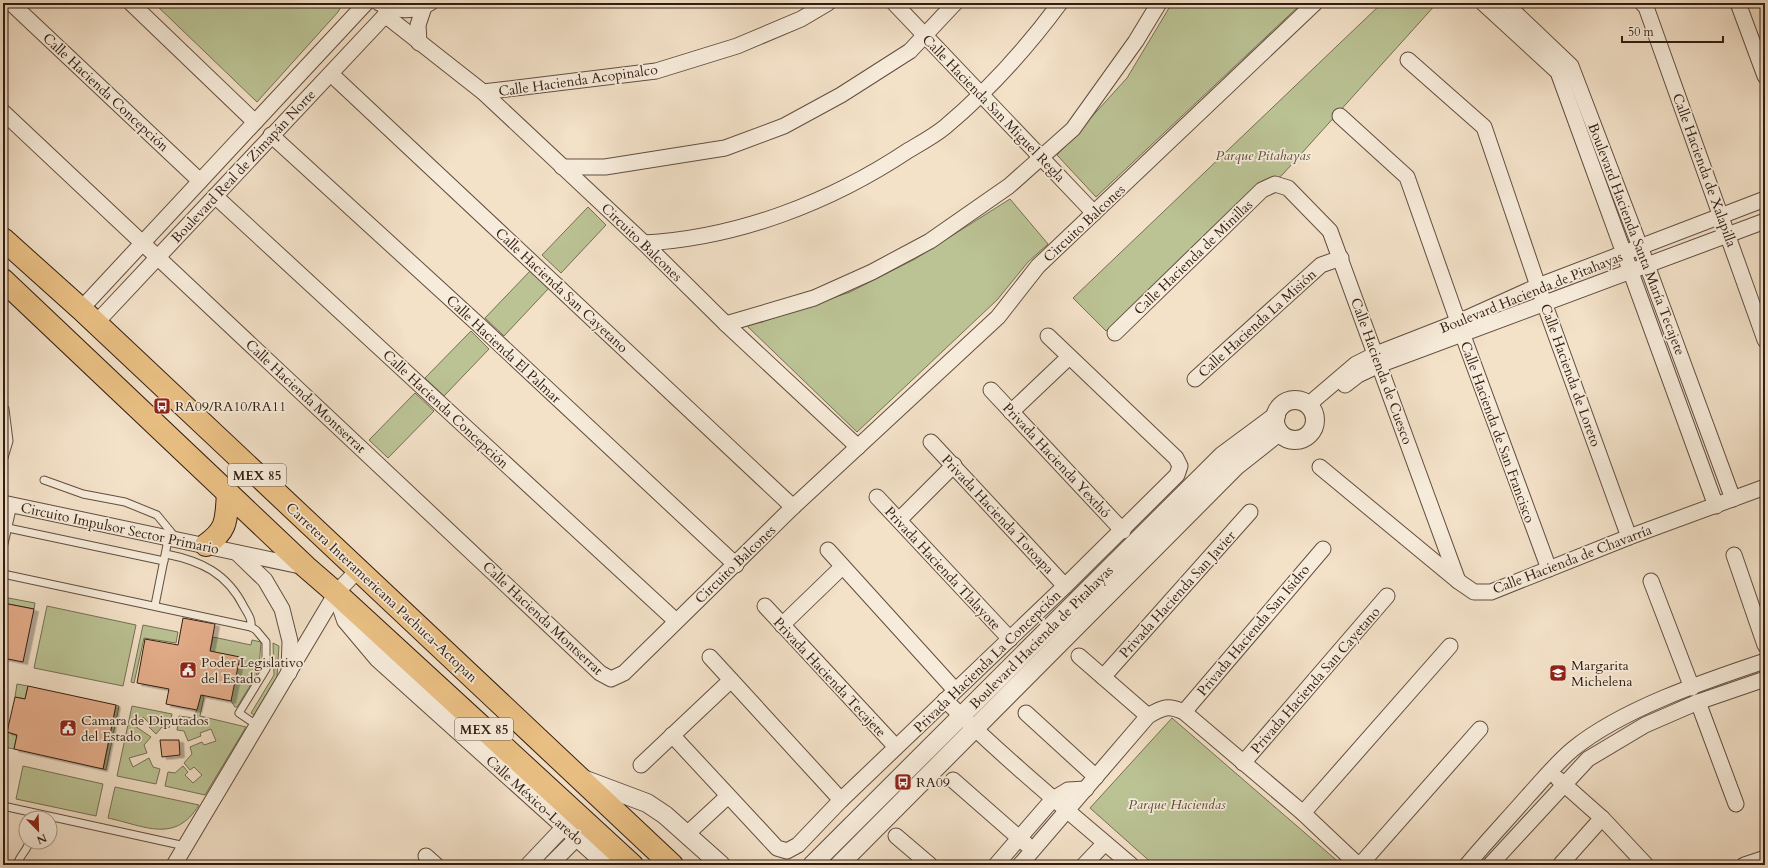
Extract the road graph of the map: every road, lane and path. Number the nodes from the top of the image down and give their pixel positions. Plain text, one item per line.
1 (11, 3) edge
2 (131, 3) edge
3 (366, 3) edge
4 (828, 3) edge
5 (894, 3) edge
6 (955, 3) edge
7 (1060, 3) edge
8 (1159, 3) edge
9 (1315, 3) edge
10 (1483, 3) edge
11 (1505, 3) edge
12 (1642, 3) edge
13 (1738, 3) edge
14 (427, 5) edge
15 (386, 9) edge
16 (925, 35) junction
17 (419, 43) junction
18 (1408, 60) dead end
19 (331, 74) junction
20 (1765, 76) edge
21 (483, 92) junction
22 (980, 95) junction
23 (1586, 105) junction
24 (1572, 111) junction
25 (3, 112) edge
26 (1340, 116) dead end
27 (255, 122) junction
28 (244, 135) junction
29 (272, 135) junction
30 (258, 150) junction
31 (1042, 158) junction
32 (562, 167) junction
33 (200, 181) junction
34 (1275, 184) joint
35 (215, 196) junction
36 (1765, 199) edge
37 (1094, 213) junction
38 (1720, 215) junction
39 (1765, 221) edge
40 (1728, 235) junction
41 (3, 239) edge
42 (143, 242) junction
43 (644, 243) junction
44 (1640, 247) junction
45 (1624, 254) junction
46 (158, 256) junction
47 (1342, 258) junction
48 (1647, 266) junction
49 (1631, 272) junction
50 (3, 280) edge
51 (1538, 286) junction
52 (1545, 304) junction
53 (88, 317) junction
54 (726, 324) junction
55 (1460, 328) junction
56 (1115, 333) dead end
57 (1048, 336) dead end
58 (1765, 340) edge
59 (1069, 357) junction
60 (1378, 360) junction
61 (1195, 379) dead end
62 (1690, 382) junction
63 (1673, 388) junction
64 (992, 390) dead end
65 (3, 407) edge
66 (1310, 408) junction
67 (1011, 412) junction
68 (1277, 424) junction
69 (6, 440) edge
70 (931, 442) dead end
71 (858, 447) junction
72 (3, 461) edge
73 (954, 465) junction
74 (1320, 467) dead end
75 (44, 480) dead end
76 (1765, 487) edge
77 (228, 494) junction
78 (877, 497) dead end
79 (1733, 499) junction
80 (8, 504) edge
81 (1716, 506) junction
82 (793, 507) junction
83 (1250, 512) dead end
84 (899, 520) junction
85 (8, 528) junction
86 (1123, 530) junction
87 (320, 534) junction
88 (1629, 537) junction
89 (172, 542) junction
90 (206, 546) junction
91 (3, 548) edge
92 (1323, 548) dead end
93 (828, 550) dead end
94 (237, 553) junction
95 (1734, 555) dead end
96 (165, 557) junction
97 (736, 566) junction
98 (306, 567) junction
99 (842, 567) junction
100 (1549, 569) junction
101 (358, 571) junction
102 (3, 574) edge
103 (1458, 581) junction
104 (1651, 582) dead end
105 (1065, 586) junction
106 (336, 593) junction
107 (386, 596) junction
108 (1387, 596) dead end
109 (155, 605) junction
110 (765, 606) dead end
111 (365, 619) junction
112 (676, 621) junction
113 (782, 625) junction
114 (251, 627) junction
115 (1010, 639) junction
116 (1765, 645) edge
117 (1450, 646) dead end
118 (1079, 656) dead end
119 (710, 657) dead end
120 (1765, 661) edge
121 (289, 674) junction
122 (1103, 677) junction
123 (611, 678) joint
124 (1765, 679) edge
125 (731, 680) junction
126 (1692, 688) junction
127 (950, 695) junction
128 (1698, 702) junction
129 (1178, 710) junction
130 (1026, 713) dead end
131 (961, 716) junction
132 (1148, 716) junction
133 (258, 726) junction
134 (974, 729) junction
135 (1480, 729) dead end
136 (672, 735) junction
137 (896, 747) junction
138 (1243, 763) junction
139 (641, 765) dead end
140 (1550, 771) junction
141 (1096, 777) junction
142 (581, 778) junction
143 (953, 780) dead end
144 (1565, 785) junction
145 (1086, 789) junction
146 (728, 796) junction
147 (841, 800) junction
148 (1053, 800) junction
149 (1736, 804) dead end
150 (3, 806) edge
151 (18, 811) edge
152 (1066, 811) junction
153 (1303, 813) junction
154 (1602, 818) junction
155 (58, 821) edge
156 (570, 832) junction
157 (687, 834) junction
158 (896, 836) dead end
159 (1019, 838) junction
160 (1104, 843) junction
161 (185, 846) junction
162 (26, 850) edge
163 (1032, 851) junction
164 (1765, 858) edge
165 (1471, 860) edge
166 (532, 864) edge
167 (1561, 864) edge
168 (17, 865) edge
169 (174, 865) edge
170 (550, 865) edge
171 (608, 865) edge
172 (632, 865) edge
173 (672, 865) edge
174 (721, 865) edge
175 (812, 865) edge
176 (839, 865) edge
177 (930, 865) edge
178 (996, 865) edge
179 (1020, 865) edge
180 (1084, 865) edge
181 (1131, 865) edge
182 (1359, 865) edge
183 (1489, 865) edge
184 (1646, 865) edge
185 (1744, 865) edge

1 - 33 street, Calle Hacienda Concepción
2 - 27 street
3 - 27 street, Boulevard Real de Zimapán Norte
4 - 21 street, Calle Hacienda Acopinalco
5 - 16 street, Calle Hacienda San Miguel Regla
6 - 16 street
7 - 22 street
8 - 31 street
9 - 37 street, Circuito Balcones
10 - 24 street, Boulevard Hacienda Santa María Tecajete
11 - 23 street, Boulevard Hacienda Santa María Tecajete
12 - 38 street, Calle Hacienda de Xalapilla
13 - 20 street
14 - 15 street
14 - 17 street
15 - 17 street, Circuito Balcones
15 - 19 street, Boulevard Real de Zimapán Norte
16 - 22 street, Calle Hacienda San Miguel Regla
16 - 32 street
17 - 21 street, Circuito Balcones
18 - 51 street, Calle Hacienda de Loreto
19 - 29 street, Boulevard Real de Zimapán Norte
19 - 82 street, Calle Hacienda San Cayetano
21 - 32 street, Circuito Balcones
22 - 31 street, Calle Hacienda San Miguel Regla
22 - 43 street
23 - 24 street
23 - 44 street, Boulevard Hacienda Santa María Tecajete
24 - 45 street, Boulevard Hacienda Santa María Tecajete
25 - 42 street, Calle Hacienda Montserrat
26 - 55 street, Calle Hacienda de San Francisco
27 - 28 street, Boulevard Real de Zimapán Norte
28 - 30 street
28 - 33 street, Boulevard Real de Zimapán Norte
29 - 30 street, Boulevard Real de Zimapán Norte
29 - 97 street, Calle Hacienda El Palmar
30 - 35 street, Boulevard Real de Zimapán Norte
31 - 37 street, Calle Hacienda San Miguel Regla
31 - 54 street
32 - 43 street, Circuito Balcones
33 - 42 street, Boulevard Real de Zimapán Norte
34 - 47 street, Calle Hacienda de Cuesco
34 - 56 street, Calle Hacienda de Minillas
35 - 46 street, Boulevard Real de Zimapán Norte
35 - 112 street, Calle Hacienda Concepción
36 - 38 street, Boulevard Hacienda de Pitahayas
37 - 71 street, Circuito Balcones
38 - 40 street, Calle Hacienda de Xalapilla
38 - 44 street, Boulevard Hacienda de Pitahayas
39 - 40 street, Boulevard Hacienda de Pitahayas
40 - 48 street, Boulevard Hacienda de Pitahayas
40 - 58 street, Calle Hacienda de Xalapilla
41 - 53 main road, Carretera Interamericana Pachuca-Actopan / MEX 85
42 - 46 street, Calle Hacienda Montserrat
42 - 53 street, Boulevard Real de Zimapán Norte
43 - 54 street, Circuito Balcones
44 - 45 street, Boulevard Hacienda de Pitahayas
44 - 48 street, Boulevard Hacienda Santa María Tecajete
45 - 49 street, Boulevard Hacienda Santa María Tecajete
45 - 51 street, Boulevard Hacienda de Pitahayas
46 - 53 street, Boulevard Real de Zimapán Norte
46 - 123 street, Calle Hacienda Montserrat
47 - 60 street, Calle Hacienda de Cuesco
47 - 61 street, Calle Hacienda La Misión
48 - 49 street, Boulevard Hacienda de Pitahayas
48 - 62 street, Boulevard Hacienda Santa María Tecajete
49 - 52 street, Boulevard Hacienda de Pitahayas
49 - 63 street, Boulevard Hacienda Santa María Tecajete
50 - 77 main road, MEX 85
51 - 52 street, Calle Hacienda de Loreto
51 - 55 street, Boulevard Hacienda de Pitahayas
52 - 55 street, Boulevard Hacienda de Pitahayas
52 - 88 street, Calle Hacienda de Loreto
53 - 87 main road, Carretera Interamericana Pachuca-Actopan / MEX 85
54 - 71 street, Circuito Balcones
55 - 60 street, Boulevard Hacienda de Pitahayas
55 - 100 street, Calle Hacienda de San Francisco
57 - 59 street
59 - 67 street
59 - 86 street, Privada Hacienda La Concepción
60 - 66 street, Boulevard Hacienda de Pitahayas
60 - 103 street, Calle Hacienda de Cuesco
62 - 63 street
62 - 79 street, Boulevard Hacienda Santa María Tecajete
63 - 81 street, Boulevard Hacienda Santa María Tecajete
64 - 67 street, Privada Hacienda Yexthó
65 - 69 lane
66 - 68 street
66 - 68 street
67 - 86 street, Privada Hacienda Yexthó
68 - 131 street, Boulevard Hacienda de Pitahayas
68 - 134 street, Boulevard Hacienda de Pitahayas
69 - 72 lane
70 - 73 street, Privada Hacienda Totoapa
71 - 82 street, Circuito Balcones
73 - 84 street
73 - 105 street, Privada Hacienda Totoapa
74 - 103 street, Calle Hacienda de Chavarría
75 - 89 lane
76 - 79 street, Calle Hacienda de Chavarría
77 - 90 main road
77 - 98 main road, MEX 85
78 - 84 street, Privada Hacienda Tlalayote
79 - 81 street, Calle Hacienda de Chavarría
80 - 85 lane
80 - 89 street, Circuito Impulsor Sector Primario
81 - 88 street, Calle Hacienda de Chavarría
82 - 97 street, Circuito Balcones
83 - 122 street, Privada Hacienda San Javier
84 - 115 street, Privada Hacienda Tlalayote
85 - 91 lane
85 - 96 lane
86 - 105 street, Privada Hacienda La Concepción
87 - 98 main road
87 - 101 main road, Carretera Interamericana Pachuca-Actopan / MEX 85
88 - 100 street, Calle Hacienda de Chavarría
89 - 90 street, Circuito Impulsor Sector Primario
89 - 96 lane
90 - 94 street, Circuito Impulsor Sector Primario
92 - 129 street, Privada Hacienda San Isidro
93 - 99 street
94 - 98 street, Circuito Impulsor Sector Primario
94 - 121 street, Circuito Impulsor Sector Primario
95 - 116 street
96 - 109 lane
96 - 114 lane
97 - 112 street, Circuito Balcones
98 - 106 main road, MEX 85
99 - 113 street
99 - 127 street
100 - 103 street, Calle Hacienda de Chavarría
101 - 106 street, Circuito Impulsor Sector Primario
101 - 107 main road, Carretera Interamericana Pachuca-Actopan / MEX 85
102 - 109 lane
104 - 126 street
105 - 115 street, Privada Hacienda La Concepción
106 - 111 main road, MEX 85
106 - 121 street, Circuito Impulsor Sector Primario
106 - 156 street, Calle México-Laredo
107 - 111 main road
107 - 142 main road, Carretera Interamericana Pachuca-Actopan / MEX 85
108 - 138 street, Privada Hacienda San Cayetano
109 - 114 lane
110 - 113 street, Privada Hacienda Tecajete
111 - 172 main road, MEX 85
112 - 123 street, Circuito Balcones
113 - 137 street, Privada Hacienda Tecajete
114 - 133 lane
115 - 127 street, Privada Hacienda La Concepción
117 - 153 street
118 - 122 street
119 - 125 street
120 - 126 street
121 - 133 street, Circuito Impulsor Sector Primario
122 - 132 street
124 - 128 street
125 - 136 street
125 - 147 street
126 - 140 street
127 - 131 street
127 - 137 street, Privada Hacienda La Concepción
128 - 144 street
128 - 149 street
129 - 132 street
129 - 138 street
130 - 141 street
131 - 134 street
131 - 175 street, Boulevard Hacienda de Pitahayas
132 - 141 street
133 - 161 street, Circuito Impulsor Sector Primario
134 - 148 street
134 - 176 street, Boulevard Hacienda de Pitahayas
135 - 182 street
136 - 139 street
136 - 146 street
137 - 147 street, Privada Hacienda La Concepción
138 - 153 street
140 - 144 street
140 - 165 street
141 - 145 street
142 - 157 street
142 - 173 main road, Carretera Interamericana Pachuca-Actopan / MEX 85
143 - 159 street
144 - 154 street
144 - 183 street
145 - 148 street
145 - 152 street
146 - 147 street, Privada Hacienda La Concepción
146 - 157 street
148 - 152 street
148 - 159 street
150 - 151 lane
152 - 160 street
152 - 163 street
153 - 182 street
154 - 167 street
154 - 184 street
155 - 161 lane
156 - 166 street
156 - 170 street
156 - 171 street, Calle México-Laredo
157 - 174 street
158 - 177 street
159 - 163 street
159 - 178 street
160 - 180 street
160 - 181 street
161 - 169 street, Circuito Impulsor Sector Primario
162 - 168 lane
163 - 179 street
164 - 185 street
165 - 183 street

